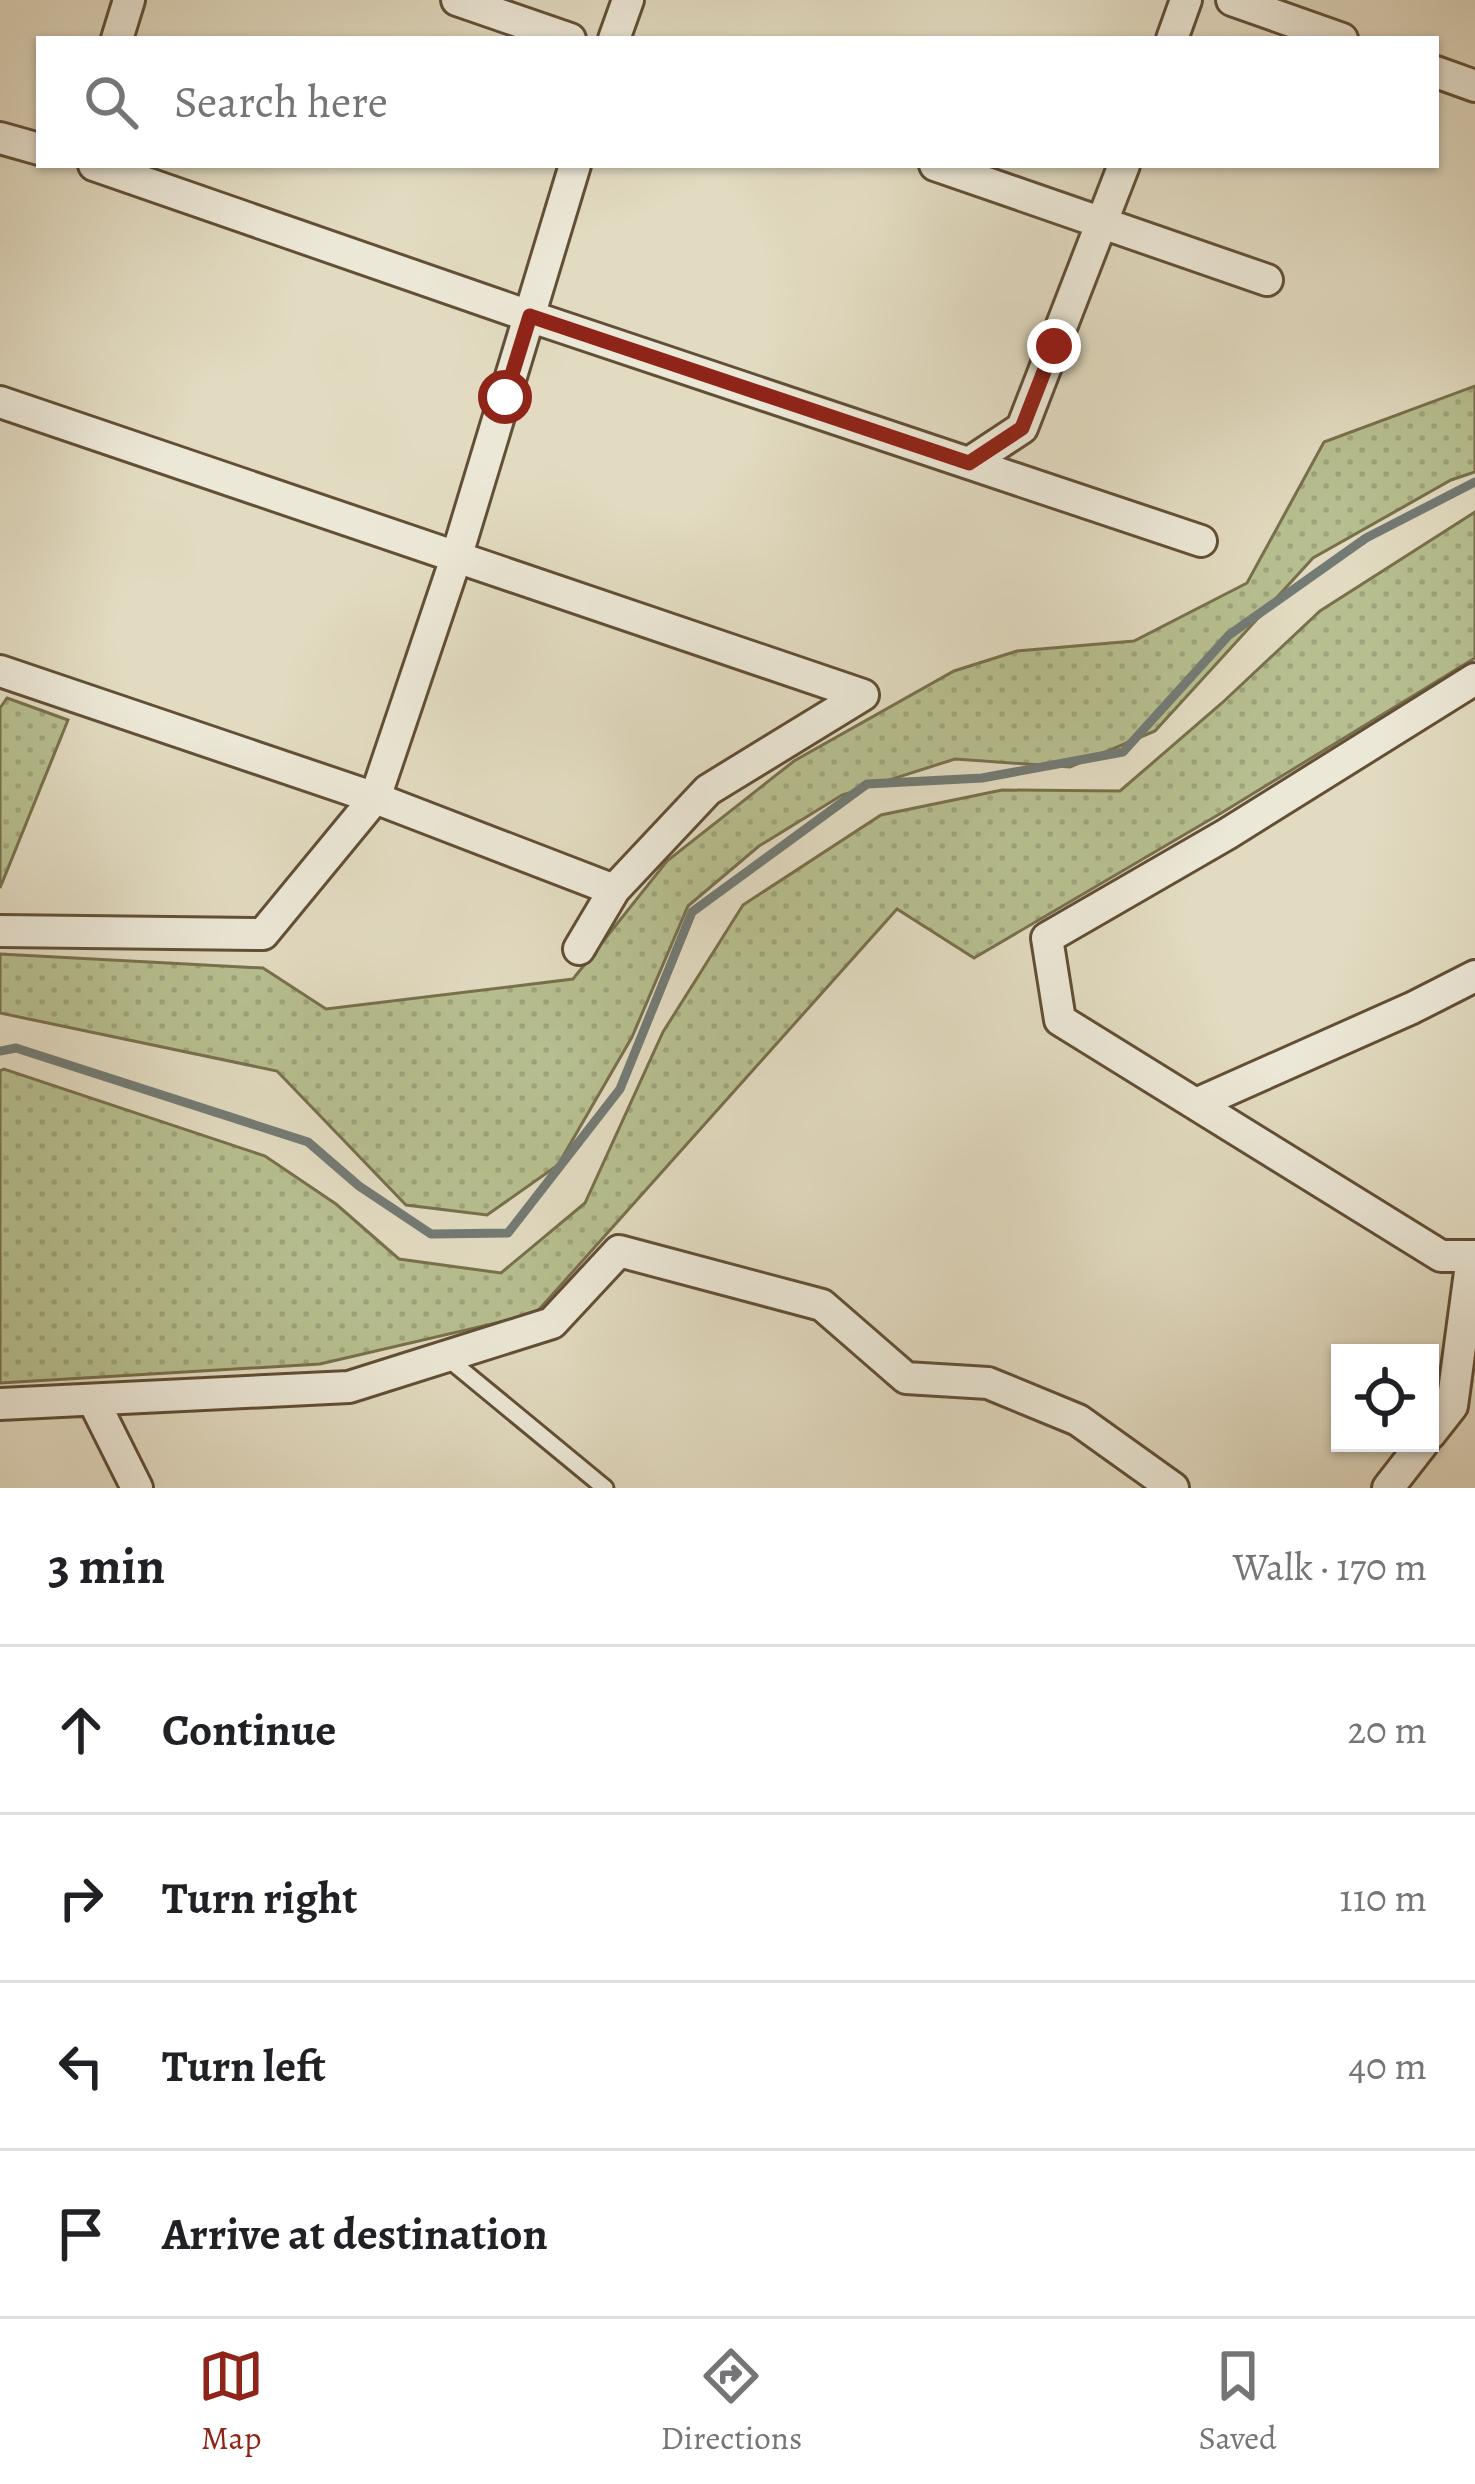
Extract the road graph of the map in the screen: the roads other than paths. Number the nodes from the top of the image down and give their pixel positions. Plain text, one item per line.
1 (129, 0) edge
2 (457, 0) edge
3 (628, 0) edge
4 (1186, 0) edge
5 (1232, 0) edge
6 (118, 36) edge
7 (561, 36) edge
8 (615, 36) edge
9 (1173, 36) edge
10 (1334, 36) edge
11 (1439, 73) edge
12 (1475, 86) edge
13 (0, 138) edge
14 (36, 148) edge
15 (103, 168) edge
16 (574, 168) edge
17 (944, 168) edge
18 (1123, 168) edge
19 (1103, 223) junction
20 (1267, 280) dead end
21 (530, 316) junction
22 (0, 403) edge
23 (969, 463) junction
24 (1201, 541) dead end
25 (456, 558) junction
26 (0, 671) edge
27 (1475, 679) edge
28 (375, 798) junction
29 (614, 890) junction
30 (0, 932) edge
31 (579, 949) dead end
32 (1475, 976) edge
33 (1196, 1104) junction
34 (1474, 1257) edge
35 (446, 1357) junction
36 (93, 1400) junction
37 (0, 1404) edge
38 (1439, 1423) edge
39 (1416, 1452) edge
40 (137, 1488) edge
41 (605, 1488) edge
42 (1173, 1488) edge
43 (1388, 1488) edge

1 - 6 street
2 - 7 street
3 - 8 street
4 - 9 street
5 - 10 street
11 - 12 street
13 - 14 street
15 - 21 street
16 - 21 street
17 - 19 street
18 - 19 street
19 - 20 street
19 - 23 street
21 - 23 street
21 - 25 street
22 - 25 street
23 - 24 street
25 - 28 street
25 - 29 street
26 - 28 street
27 - 33 street
28 - 29 street
28 - 30 street
29 - 31 street
32 - 33 street
33 - 34 street
34 - 38 street
35 - 36 street
35 - 41 lane
35 - 42 street
36 - 37 street
36 - 40 street
39 - 43 street

